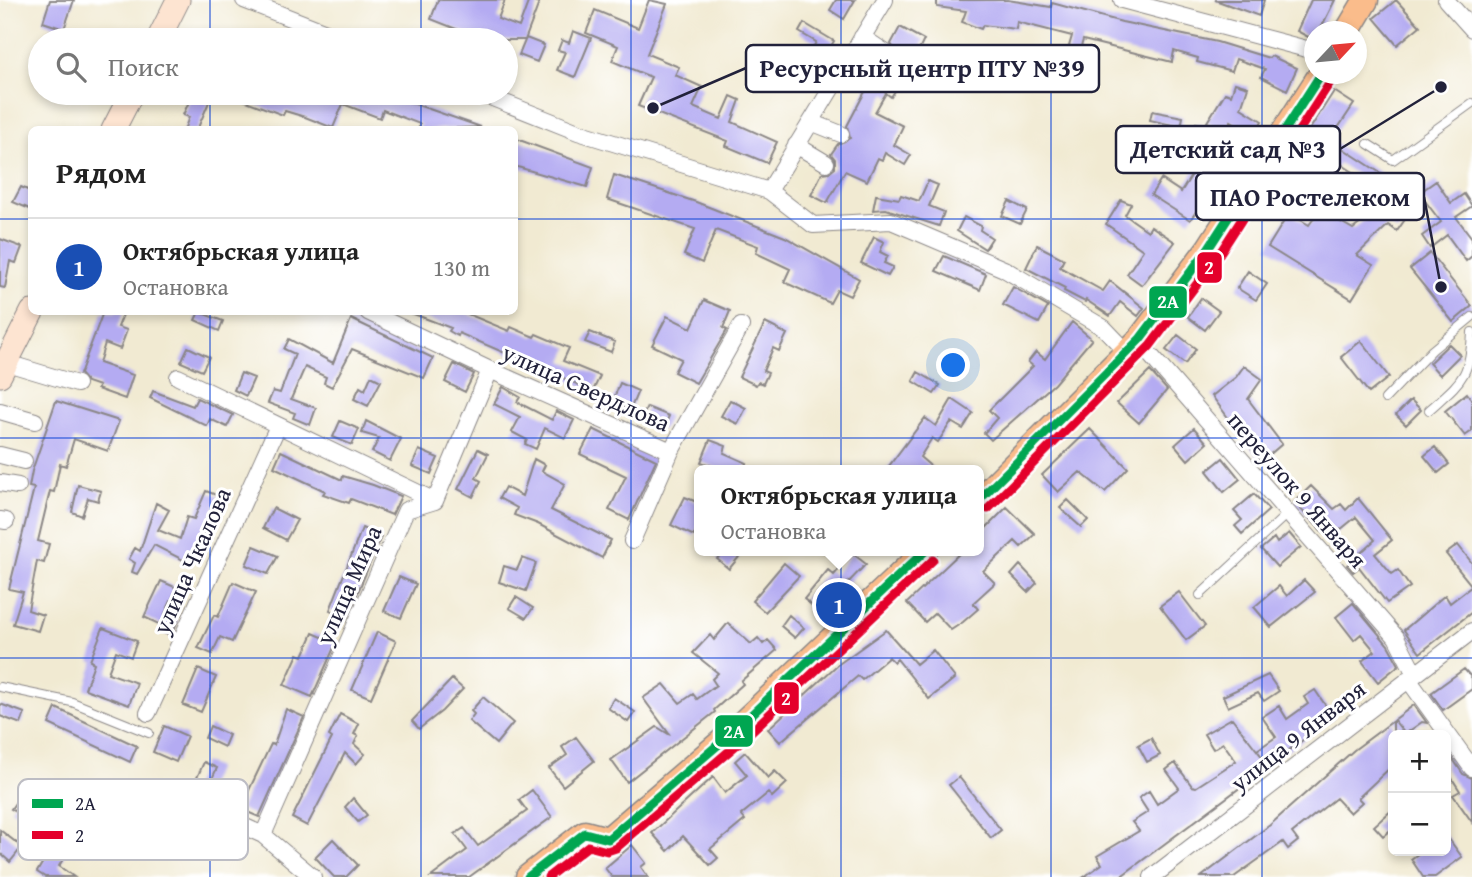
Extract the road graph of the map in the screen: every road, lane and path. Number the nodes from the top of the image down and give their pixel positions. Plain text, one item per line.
1 (178, 0) edge
2 (244, 0) edge
3 (885, 0) edge
4 (1122, 0) edge
5 (1366, 0) edge
6 (1446, 0) edge
7 (1354, 21) edge
8 (164, 28) edge
9 (315, 28) edge
10 (1472, 29) edge
11 (862, 37) junction
12 (1304, 48) edge
13 (886, 53) dead end
14 (1315, 84) edge
15 (1472, 103) edge
16 (128, 105) edge
17 (510, 105) edge
18 (811, 122) junction
19 (120, 126) edge
20 (841, 134) dead end
21 (1368, 144) dead end
22 (796, 145) junction
23 (826, 163) dead end
24 (769, 191) junction
25 (30, 315) edge
26 (374, 315) edge
27 (1472, 317) edge
28 (741, 326) dead end
29 (1472, 332) edge
30 (1134, 346) junction
31 (3, 368) edge
32 (490, 370) junction
33 (178, 377) dead end
34 (77, 384) dead end
35 (1385, 399) dead end
36 (1429, 410) dead end
37 (0, 411) edge
38 (35, 421) dead end
39 (277, 428) junction
40 (671, 451) junction
41 (0, 455) edge
42 (24, 461) dead end
43 (0, 483) edge
44 (18, 486) dead end
45 (984, 495) edge
46 (435, 501) junction
47 (1287, 514) junction
48 (632, 541) dead end
49 (920, 556) edge
50 (1200, 596) dead end
51 (1472, 631) edge
52 (1412, 676) junction
53 (0, 687) edge
54 (148, 713) dead end
55 (149, 733) dead end
56 (1472, 768) edge
57 (248, 828) edge
58 (263, 835) junction
59 (313, 877) edge
60 (528, 877) edge
61 (1152, 877) edge

1 - 8 main road
2 - 9 street
3 - 11 street
4 - 12 street
5 - 7 main road
6 - 10 street
11 - 13 street
11 - 18 street
14 - 30 main road
15 - 21 lane
16 - 19 main road
17 - 24 street
18 - 20 street
18 - 22 street
22 - 23 street
22 - 24 street
24 - 30 street, переулок 9 Января
25 - 31 main road
26 - 32 street, улица Свердлова
27 - 35 lane
28 - 40 street
29 - 36 lane
30 - 45 main road
30 - 47 street, переулок 9 Января
31 - 34 street
32 - 40 street, улица Свердлова
32 - 46 street
33 - 39 street
37 - 38 street
39 - 46 street
39 - 54 street, улица Чкалова
40 - 48 street
41 - 42 street
43 - 44 street
46 - 58 street, улица Мира
47 - 50 lane
47 - 52 street, переулок 9 Января
49 - 60 main road
51 - 52 street, улица 9 Января
52 - 56 street, переулок 9 Января
52 - 61 street, улица 9 Января
53 - 55 lane
57 - 58 street
58 - 59 street

